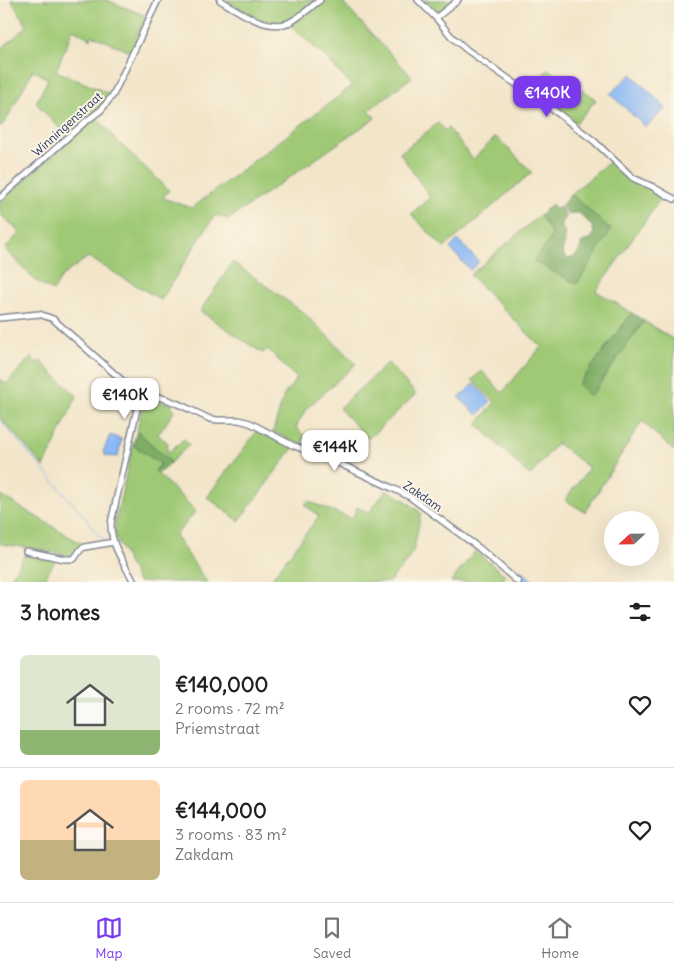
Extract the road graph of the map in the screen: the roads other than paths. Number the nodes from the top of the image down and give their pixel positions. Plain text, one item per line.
1 (158, 0) edge
2 (220, 0) edge
3 (320, 0) edge
4 (418, 0) edge
5 (458, 0) edge
6 (436, 18) junction
7 (0, 198) edge
8 (674, 199) edge
9 (0, 318) edge
10 (135, 396) junction
11 (114, 542) junction
12 (26, 551) dead end
13 (134, 582) edge
14 (518, 582) edge

1 - 7 street, Winningenstraat
2 - 3 street
4 - 6 street
5 - 6 street
6 - 8 street
9 - 10 street
10 - 11 street
10 - 14 street, Zakdam
11 - 12 street
11 - 13 street

